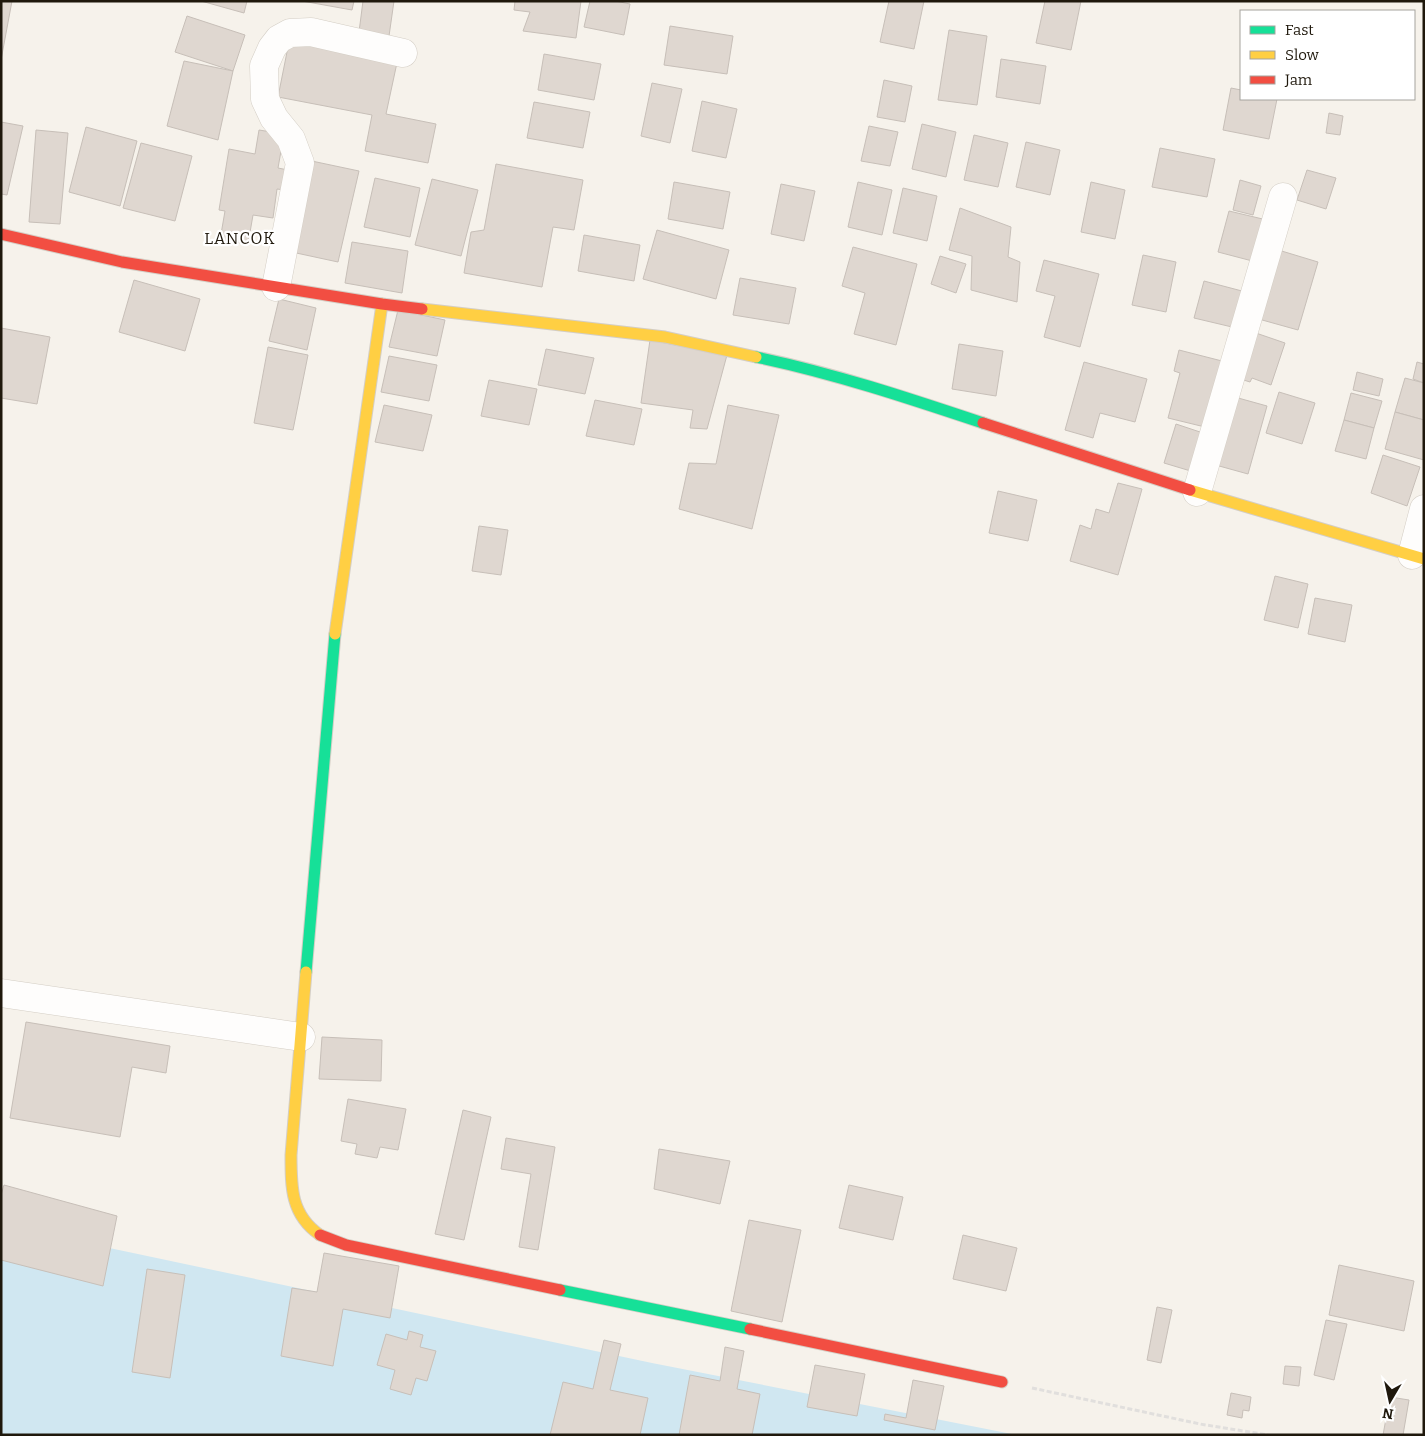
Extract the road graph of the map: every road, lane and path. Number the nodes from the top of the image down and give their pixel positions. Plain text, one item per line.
1 (402, 53) dead end
2 (1282, 197) dead end
3 (1, 234) edge
4 (276, 287) junction
5 (382, 304) junction
6 (1197, 492) junction
7 (1424, 508) edge
8 (1418, 557) edge
9 (1, 993) edge
10 (301, 1037) junction
11 (1002, 1382) joint
12 (1268, 1435) edge

1 - 4 street
2 - 6 street
3 - 4 street
4 - 5 street
5 - 6 street
5 - 10 street
6 - 8 street
7 - 8 street
9 - 10 street
10 - 11 street
11 - 12 path

